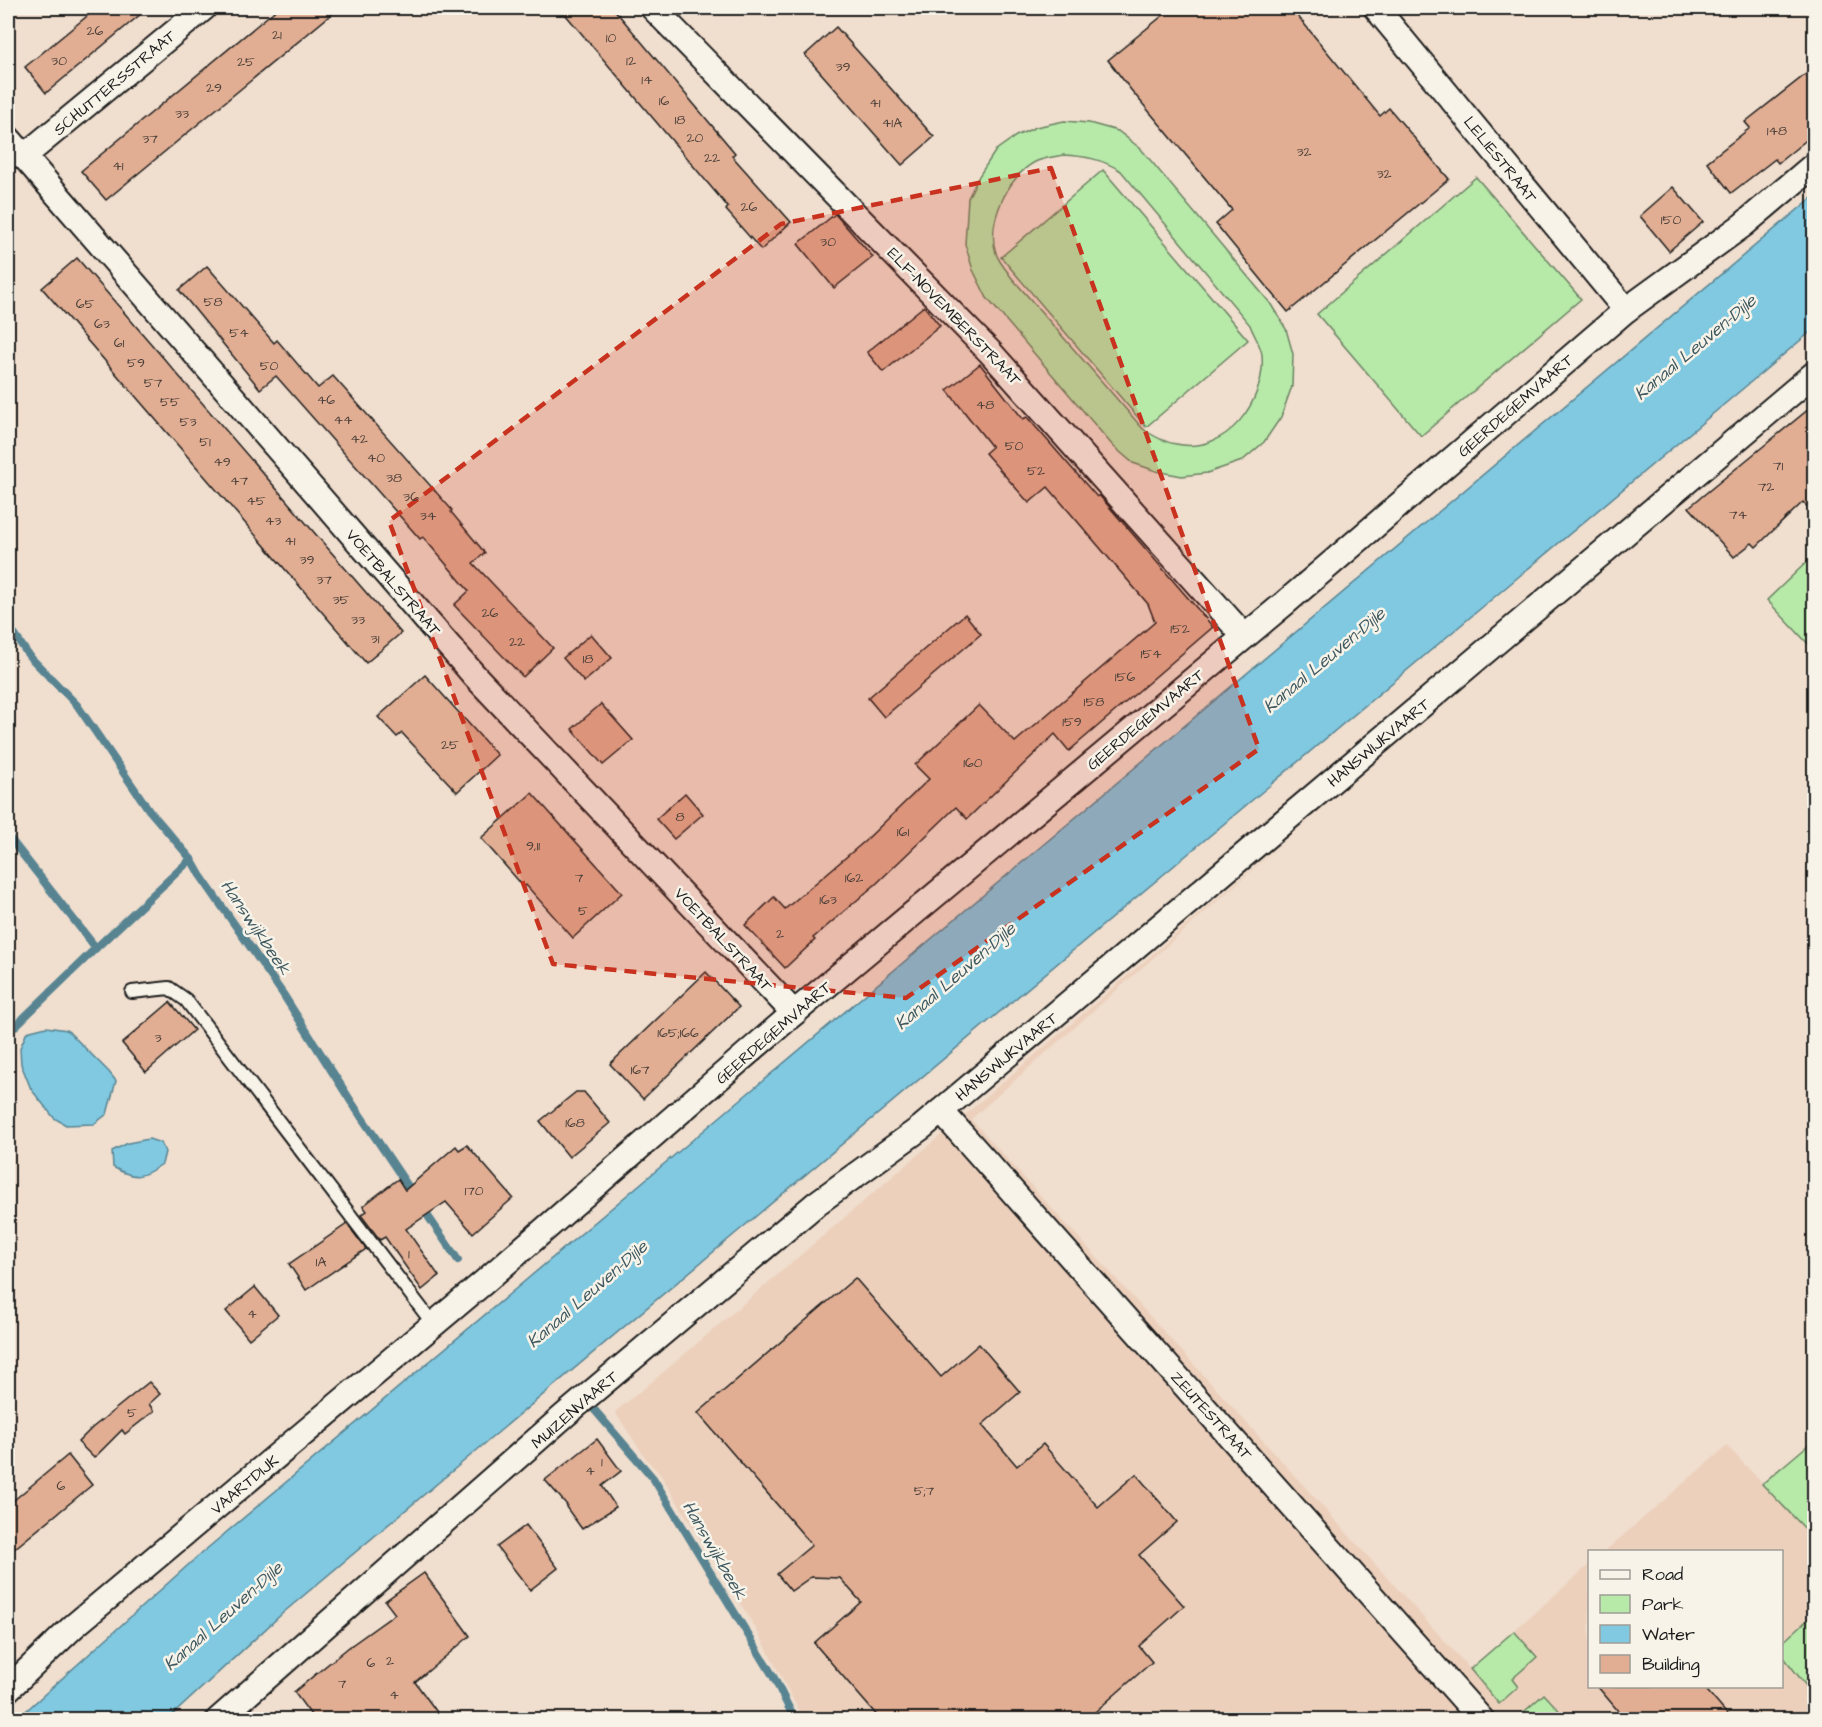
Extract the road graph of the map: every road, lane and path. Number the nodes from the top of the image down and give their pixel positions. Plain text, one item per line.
1 (204, 8) edge
2 (653, 8) edge
3 (1376, 8) edge
4 (8, 138) edge
5 (23, 157) junction
6 (1815, 165) edge
7 (1626, 310) junction
8 (1815, 374) edge
9 (1245, 636) junction
10 (132, 992) dead end
11 (794, 1013) junction
12 (941, 1111) junction
13 (483, 1283) joint
14 (434, 1325) junction
15 (8, 1689) edge
16 (218, 1719) edge
17 (1482, 1719) edge

1 - 5 street, SCHUTTERSSTRAAT
2 - 9 street, ELF-NOVEMBERSTRAAT
3 - 7 street, LELIESTRAAT
4 - 5 street, VOETBALSTRAAT
5 - 11 street, VOETBALSTRAAT
6 - 7 street, GEERDEGEMVAART
7 - 9 street, GEERDEGEMVAART
8 - 12 street, HANSWIJKVAART
9 - 11 street, GEERDEGEMVAART
10 - 14 lane
11 - 13 street, GEERDEGEMVAART
12 - 16 street, MUIZENVAART
12 - 17 street, ZEUTESTRAAT
13 - 14 street, VAARTDIJK
14 - 15 street, VAARTDIJK

